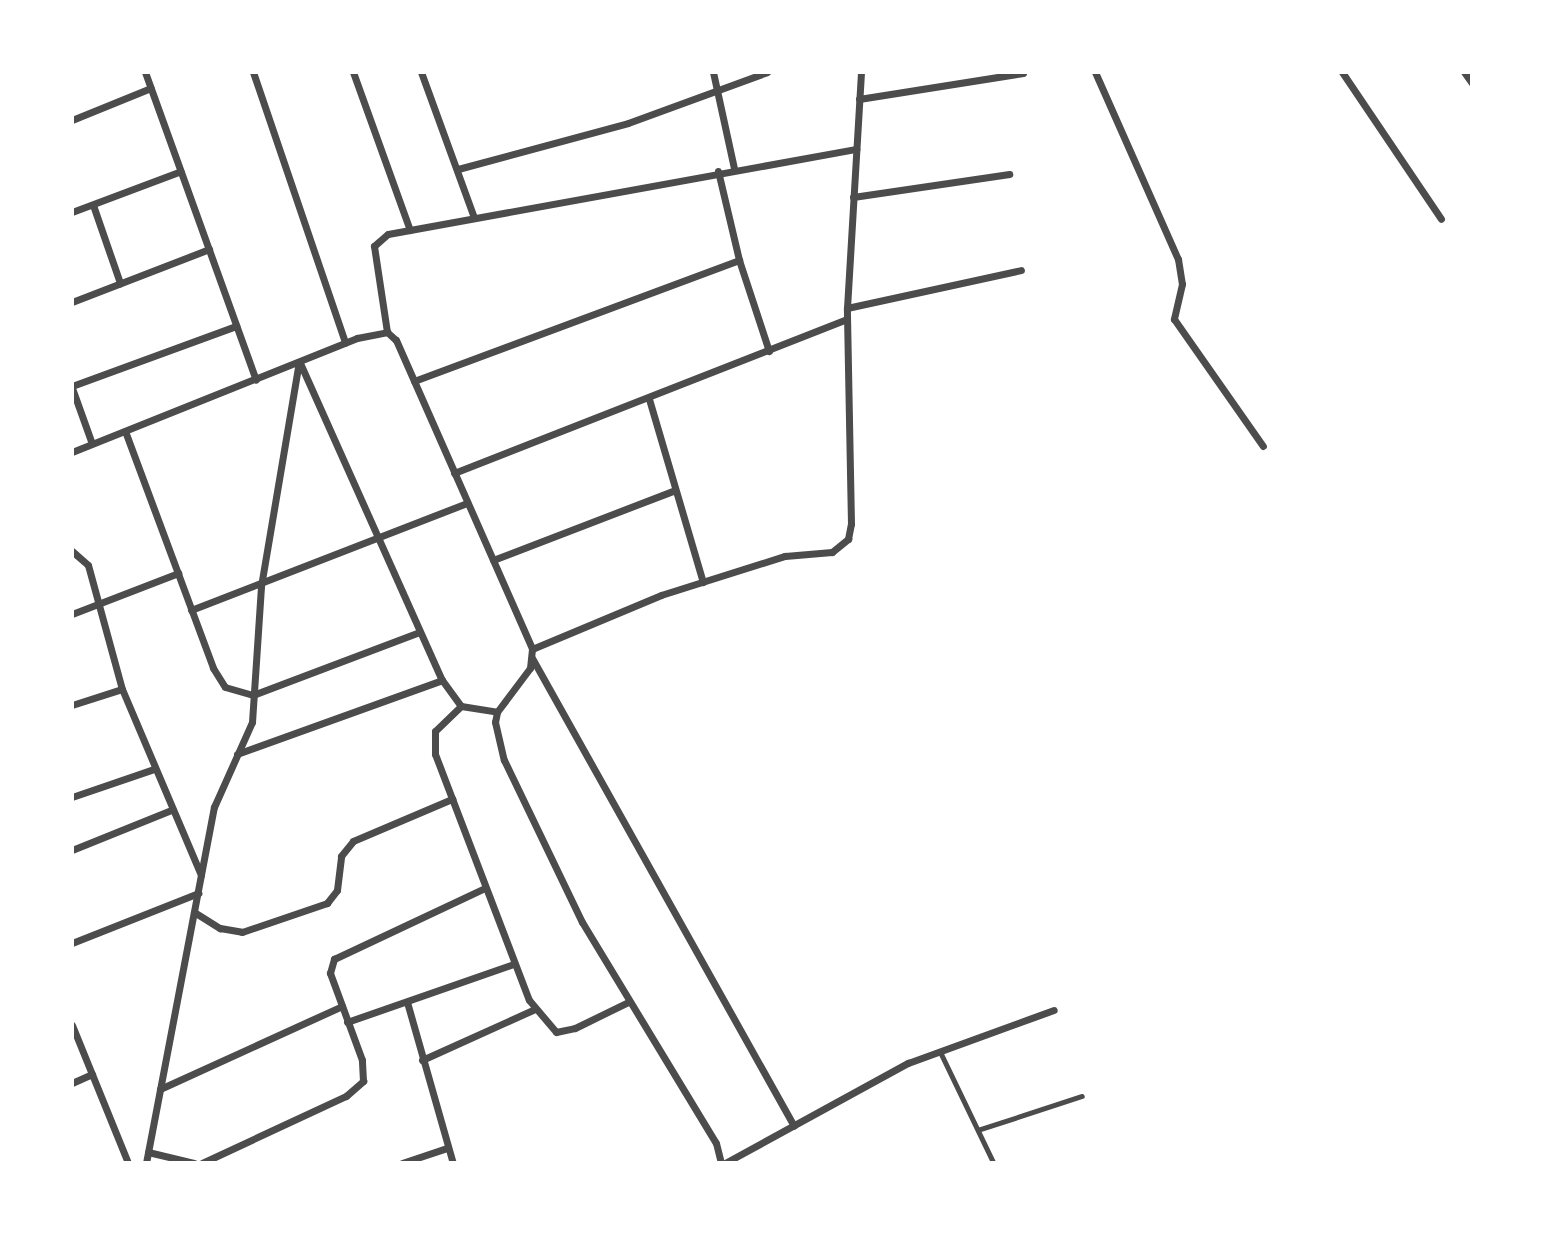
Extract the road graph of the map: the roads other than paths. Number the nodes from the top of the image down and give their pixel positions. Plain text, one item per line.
1 (145, 72) edge
2 (253, 72) edge
3 (353, 72) edge
4 (421, 72) edge
5 (713, 72) edge
6 (767, 72) edge
7 (861, 72) edge
8 (1095, 72) edge
9 (1342, 72) edge
10 (1464, 72) edge
11 (1023, 73) edge
12 (1472, 83) edge
13 (151, 88) junction
14 (717, 91) junction
15 (859, 99) junction
16 (72, 120) edge
17 (856, 149) junction
18 (734, 168) junction
19 (458, 169) junction
20 (181, 171) junction
21 (718, 171) junction
22 (1009, 174) dead end
23 (853, 197) junction
24 (93, 205) junction
25 (72, 212) edge
26 (474, 218) junction
27 (1441, 219) dead end
28 (410, 230) junction
29 (209, 249) junction
30 (739, 260) junction
31 (1021, 270) dead end
32 (120, 283) junction
33 (72, 302) edge
34 (847, 308) junction
35 (847, 319) junction
36 (236, 326) junction
37 (387, 332) junction
38 (345, 343) junction
39 (769, 351) junction
40 (299, 362) junction
41 (256, 380) junction
42 (414, 381) junction
43 (72, 387) edge
44 (649, 399) junction
45 (125, 431) junction
46 (92, 444) junction
47 (1263, 446) dead end
48 (72, 452) edge
49 (454, 473) junction
50 (676, 490) junction
51 (467, 503) junction
52 (379, 540) junction
53 (72, 551) edge
54 (493, 560) junction
55 (177, 573) junction
56 (702, 582) junction
57 (261, 586) junction
58 (97, 606) junction
59 (191, 610) junction
60 (72, 614) edge
61 (421, 632) junction
62 (532, 649) junction
63 (533, 658) junction
64 (442, 680) junction
65 (122, 689) junction
66 (253, 695) junction
67 (72, 705) edge
68 (461, 706) junction
69 (497, 712) junction
70 (237, 754) junction
71 (154, 769) junction
72 (72, 797) edge
73 (452, 799) junction
74 (171, 810) junction
75 (72, 850) edge
76 (201, 876) junction
77 (485, 888) junction
78 (198, 893) junction
79 (194, 912) junction
80 (72, 943) edge
81 (514, 964) junction
82 (407, 1002) junction
83 (628, 1002) junction
84 (342, 1006) junction
85 (534, 1009) junction
86 (1054, 1010) dead end
87 (347, 1023) junction
88 (72, 1025) edge
89 (940, 1050) junction
90 (422, 1060) junction
91 (92, 1074) junction
92 (72, 1083) edge
93 (160, 1089) junction
94 (1082, 1096) dead end
95 (794, 1126) junction
96 (978, 1130) junction
97 (447, 1148) junction
98 (148, 1152) junction
99 (128, 1163) edge
100 (146, 1163) edge
101 (194, 1163) edge
102 (202, 1163) edge
103 (402, 1163) edge
104 (453, 1163) edge
105 (723, 1163) edge
106 (994, 1163) edge

1 - 13 street
2 - 38 street
3 - 28 street
4 - 19 street
5 - 14 street
6 - 14 street
7 - 15 street
8 - 47 street
9 - 27 street
10 - 12 street
11 - 15 street
13 - 16 street
13 - 20 street
14 - 18 street
14 - 19 street
15 - 17 street
17 - 18 street
17 - 23 street
18 - 21 street
19 - 26 street
20 - 24 street
20 - 29 street
21 - 26 street
21 - 30 street
22 - 23 street
23 - 34 street
24 - 25 street
24 - 32 street
26 - 28 street
28 - 37 street
29 - 32 street
29 - 36 street
30 - 39 street
30 - 42 street
31 - 34 street
32 - 33 street
34 - 35 street
35 - 39 street
35 - 56 street
36 - 41 street
36 - 43 street
37 - 38 street
37 - 42 street
38 - 40 street
39 - 44 street
40 - 41 street
40 - 52 street
40 - 57 street
41 - 45 street
42 - 49 street
43 - 46 street
44 - 49 street
44 - 50 street
45 - 46 street
45 - 55 street
46 - 48 street
49 - 51 street
50 - 54 street
50 - 56 street
51 - 52 street
51 - 54 street
52 - 57 street
52 - 61 street
53 - 58 street
54 - 62 street
55 - 58 street
55 - 59 street
56 - 62 street
57 - 59 street
57 - 66 street
58 - 60 street
58 - 65 street
59 - 66 street
61 - 64 street
61 - 66 street
62 - 63 street
63 - 69 street
63 - 95 street
64 - 68 street
64 - 70 street
65 - 67 street
65 - 71 street
66 - 70 street
68 - 69 street
68 - 73 street
69 - 83 street
70 - 76 street
71 - 72 street
71 - 74 street
73 - 77 street
73 - 79 street
74 - 75 street
74 - 76 street
76 - 78 street
77 - 81 street
77 - 84 street
78 - 79 street
78 - 80 street
79 - 93 street
81 - 82 street
81 - 85 street
82 - 87 street
82 - 90 street
83 - 85 street
83 - 105 street
84 - 87 street
84 - 93 street
85 - 90 street
86 - 89 street
87 - 102 street
88 - 91 street
89 - 95 street
89 - 96 lane
90 - 97 street
91 - 92 street
91 - 99 street
93 - 98 street
94 - 96 lane
95 - 105 street
96 - 106 lane
97 - 103 street
97 - 104 street
98 - 100 street
98 - 101 street

